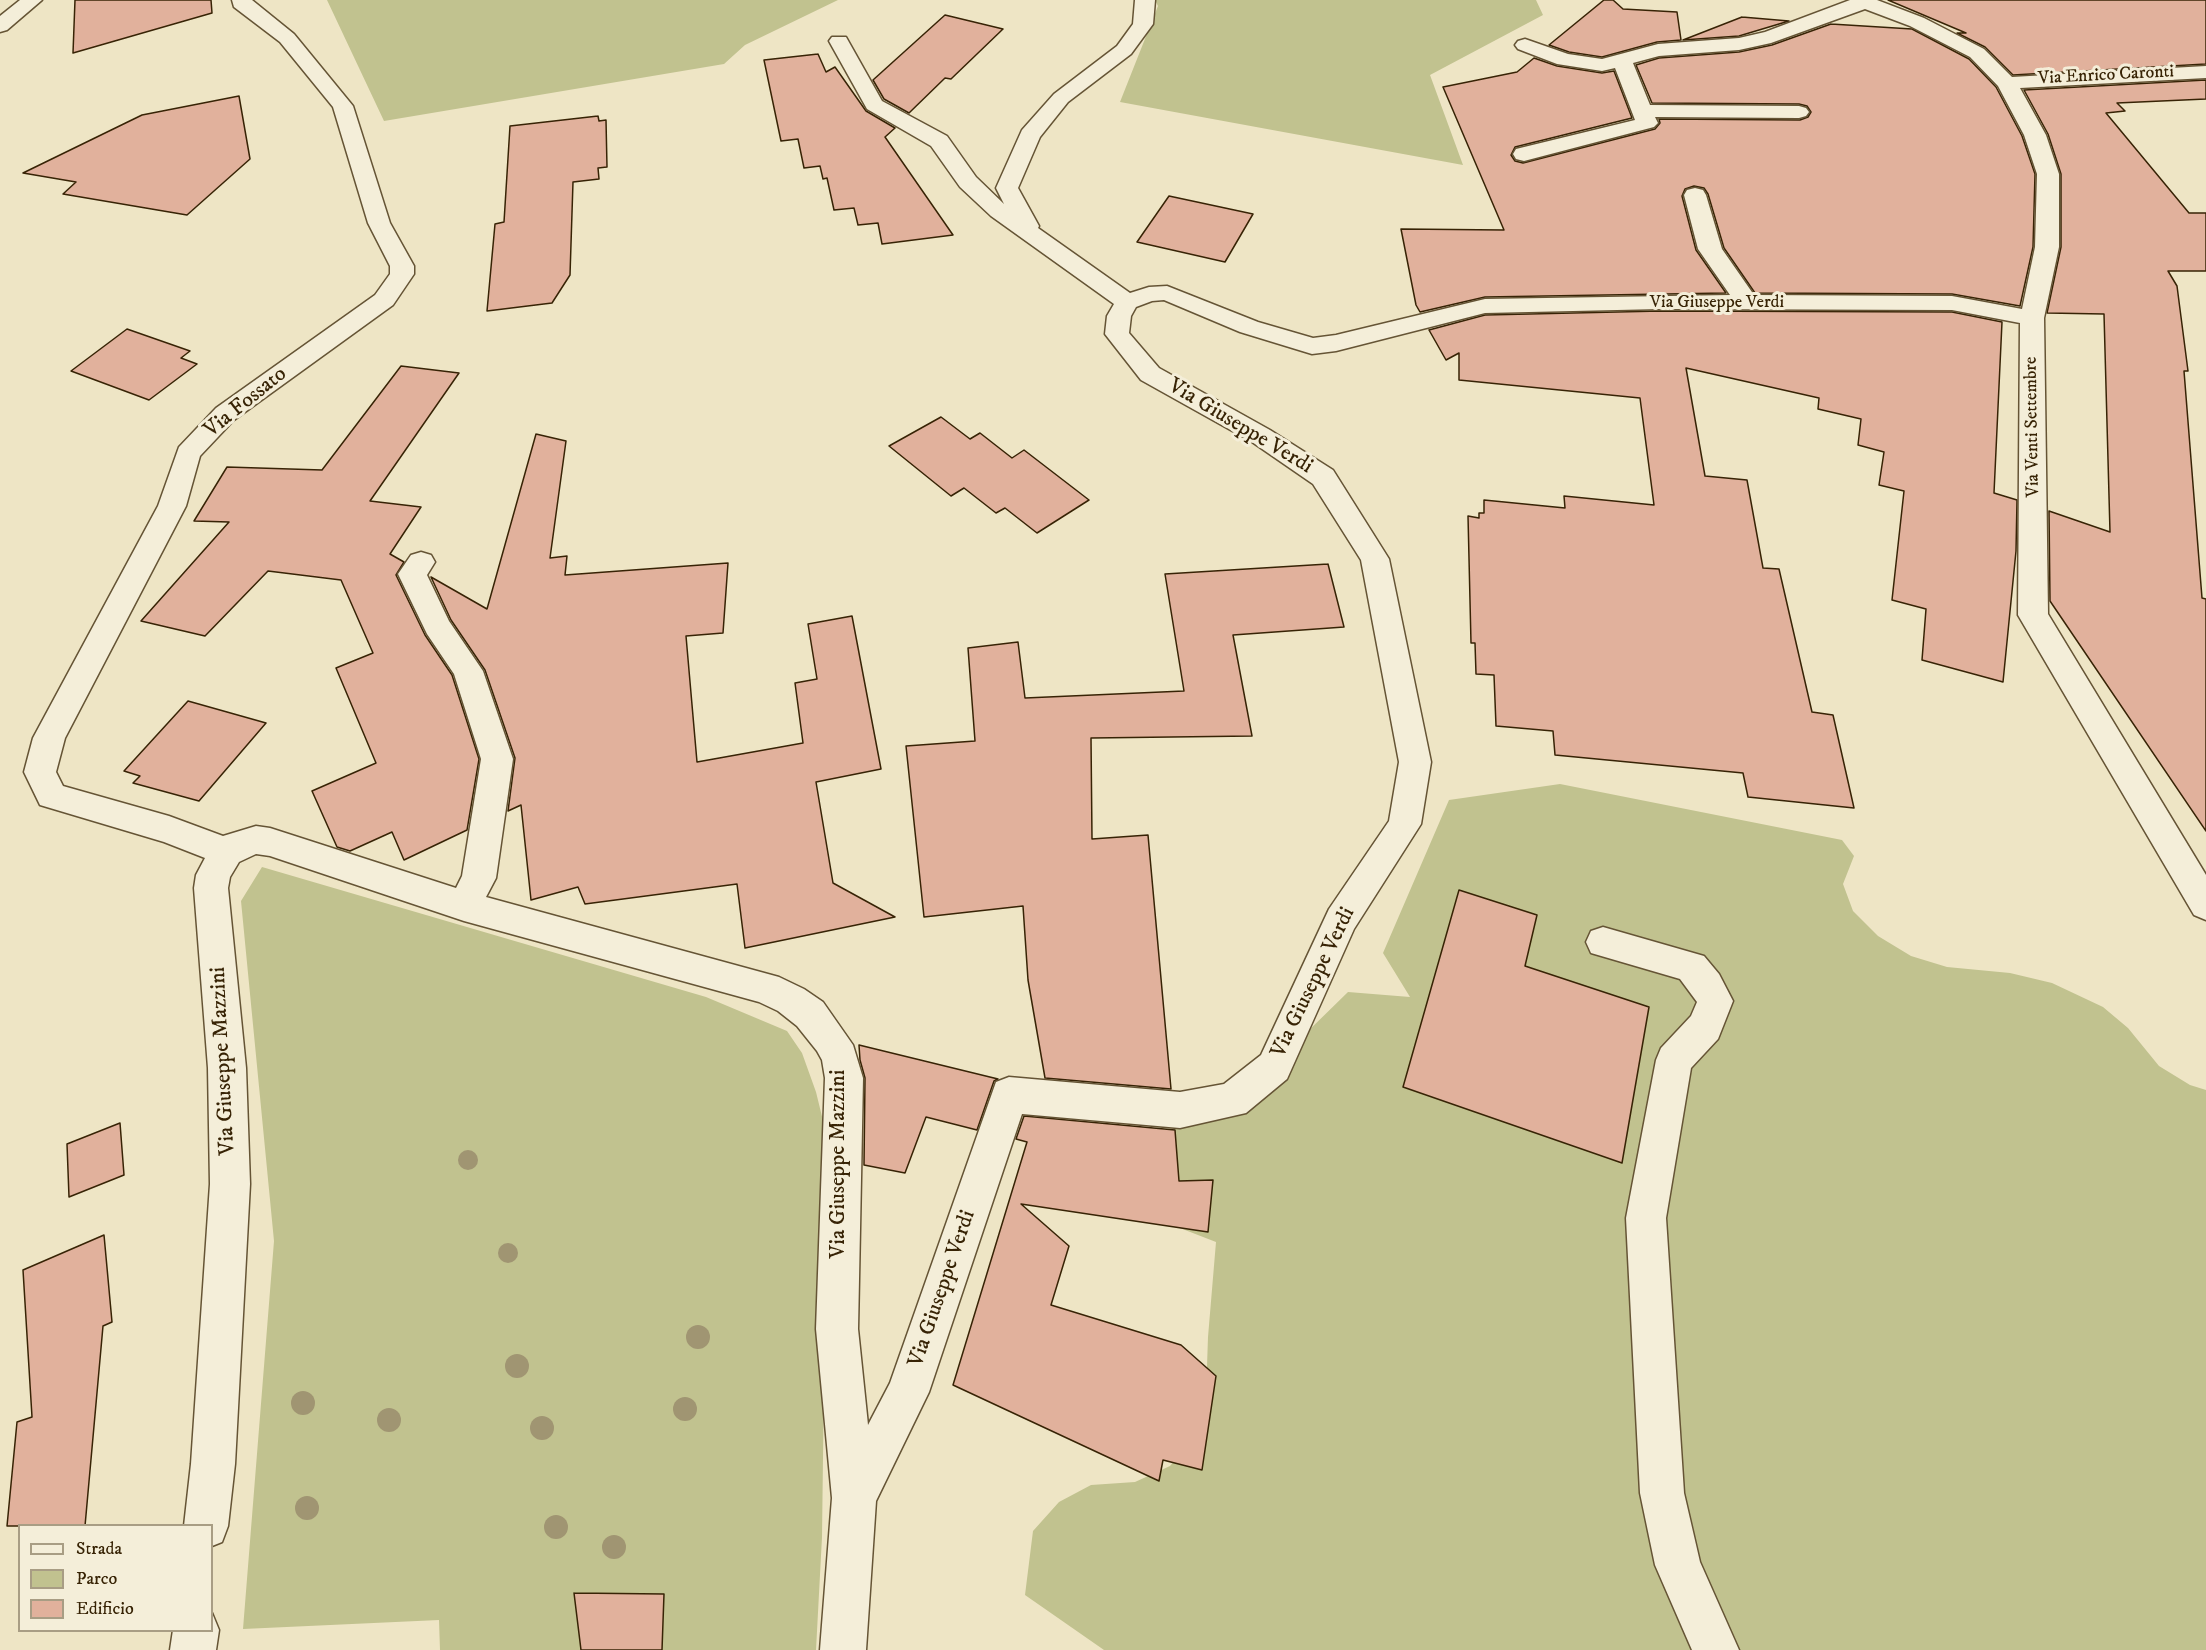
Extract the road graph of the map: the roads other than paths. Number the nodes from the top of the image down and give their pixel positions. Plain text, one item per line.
1 (32, 0) edge
2 (242, 0) edge
3 (1145, 0) edge
4 (1863, 1) edge
5 (0, 26) edge
6 (839, 41) dead end
7 (1525, 45) dead end
8 (1623, 62) junction
9 (2206, 72) edge
10 (2007, 83) junction
11 (1641, 111) junction
12 (1799, 112) dead end
13 (1524, 154) dead end
14 (1695, 195) dead end
15 (1035, 238) junction
16 (1128, 302) junction
17 (1747, 302) junction
18 (2032, 318) junction
19 (421, 562) dead end
20 (227, 852) junction
21 (2206, 904) edge
22 (464, 906) junction
23 (1603, 942) dead end
24 (854, 1498) junction
25 (206, 1524) edge
26 (195, 1632) edge
27 (194, 1650) edge
28 (843, 1650) edge
29 (1716, 1650) edge

1 - 5 street
2 - 20 street, Via Fossato
3 - 15 street
4 - 8 street
4 - 10 street, Via Venti Settembre
6 - 15 street
7 - 8 street
8 - 11 street
9 - 10 street, Via Enrico Caronti
10 - 18 street, Via Venti Settembre
11 - 12 street
11 - 13 street
14 - 17 street
15 - 16 street
16 - 17 street, Via Giuseppe Verdi
16 - 24 street, Via Giuseppe Verdi
17 - 18 street, Via Giuseppe Verdi
18 - 21 street, Via Venti Settembre
19 - 22 street
20 - 22 street, Via Giuseppe Mazzini
20 - 25 street, Via Giuseppe Mazzini
22 - 24 street, Via Giuseppe Mazzini
23 - 29 street
24 - 28 street, Via Giuseppe Mazzini
26 - 27 street

